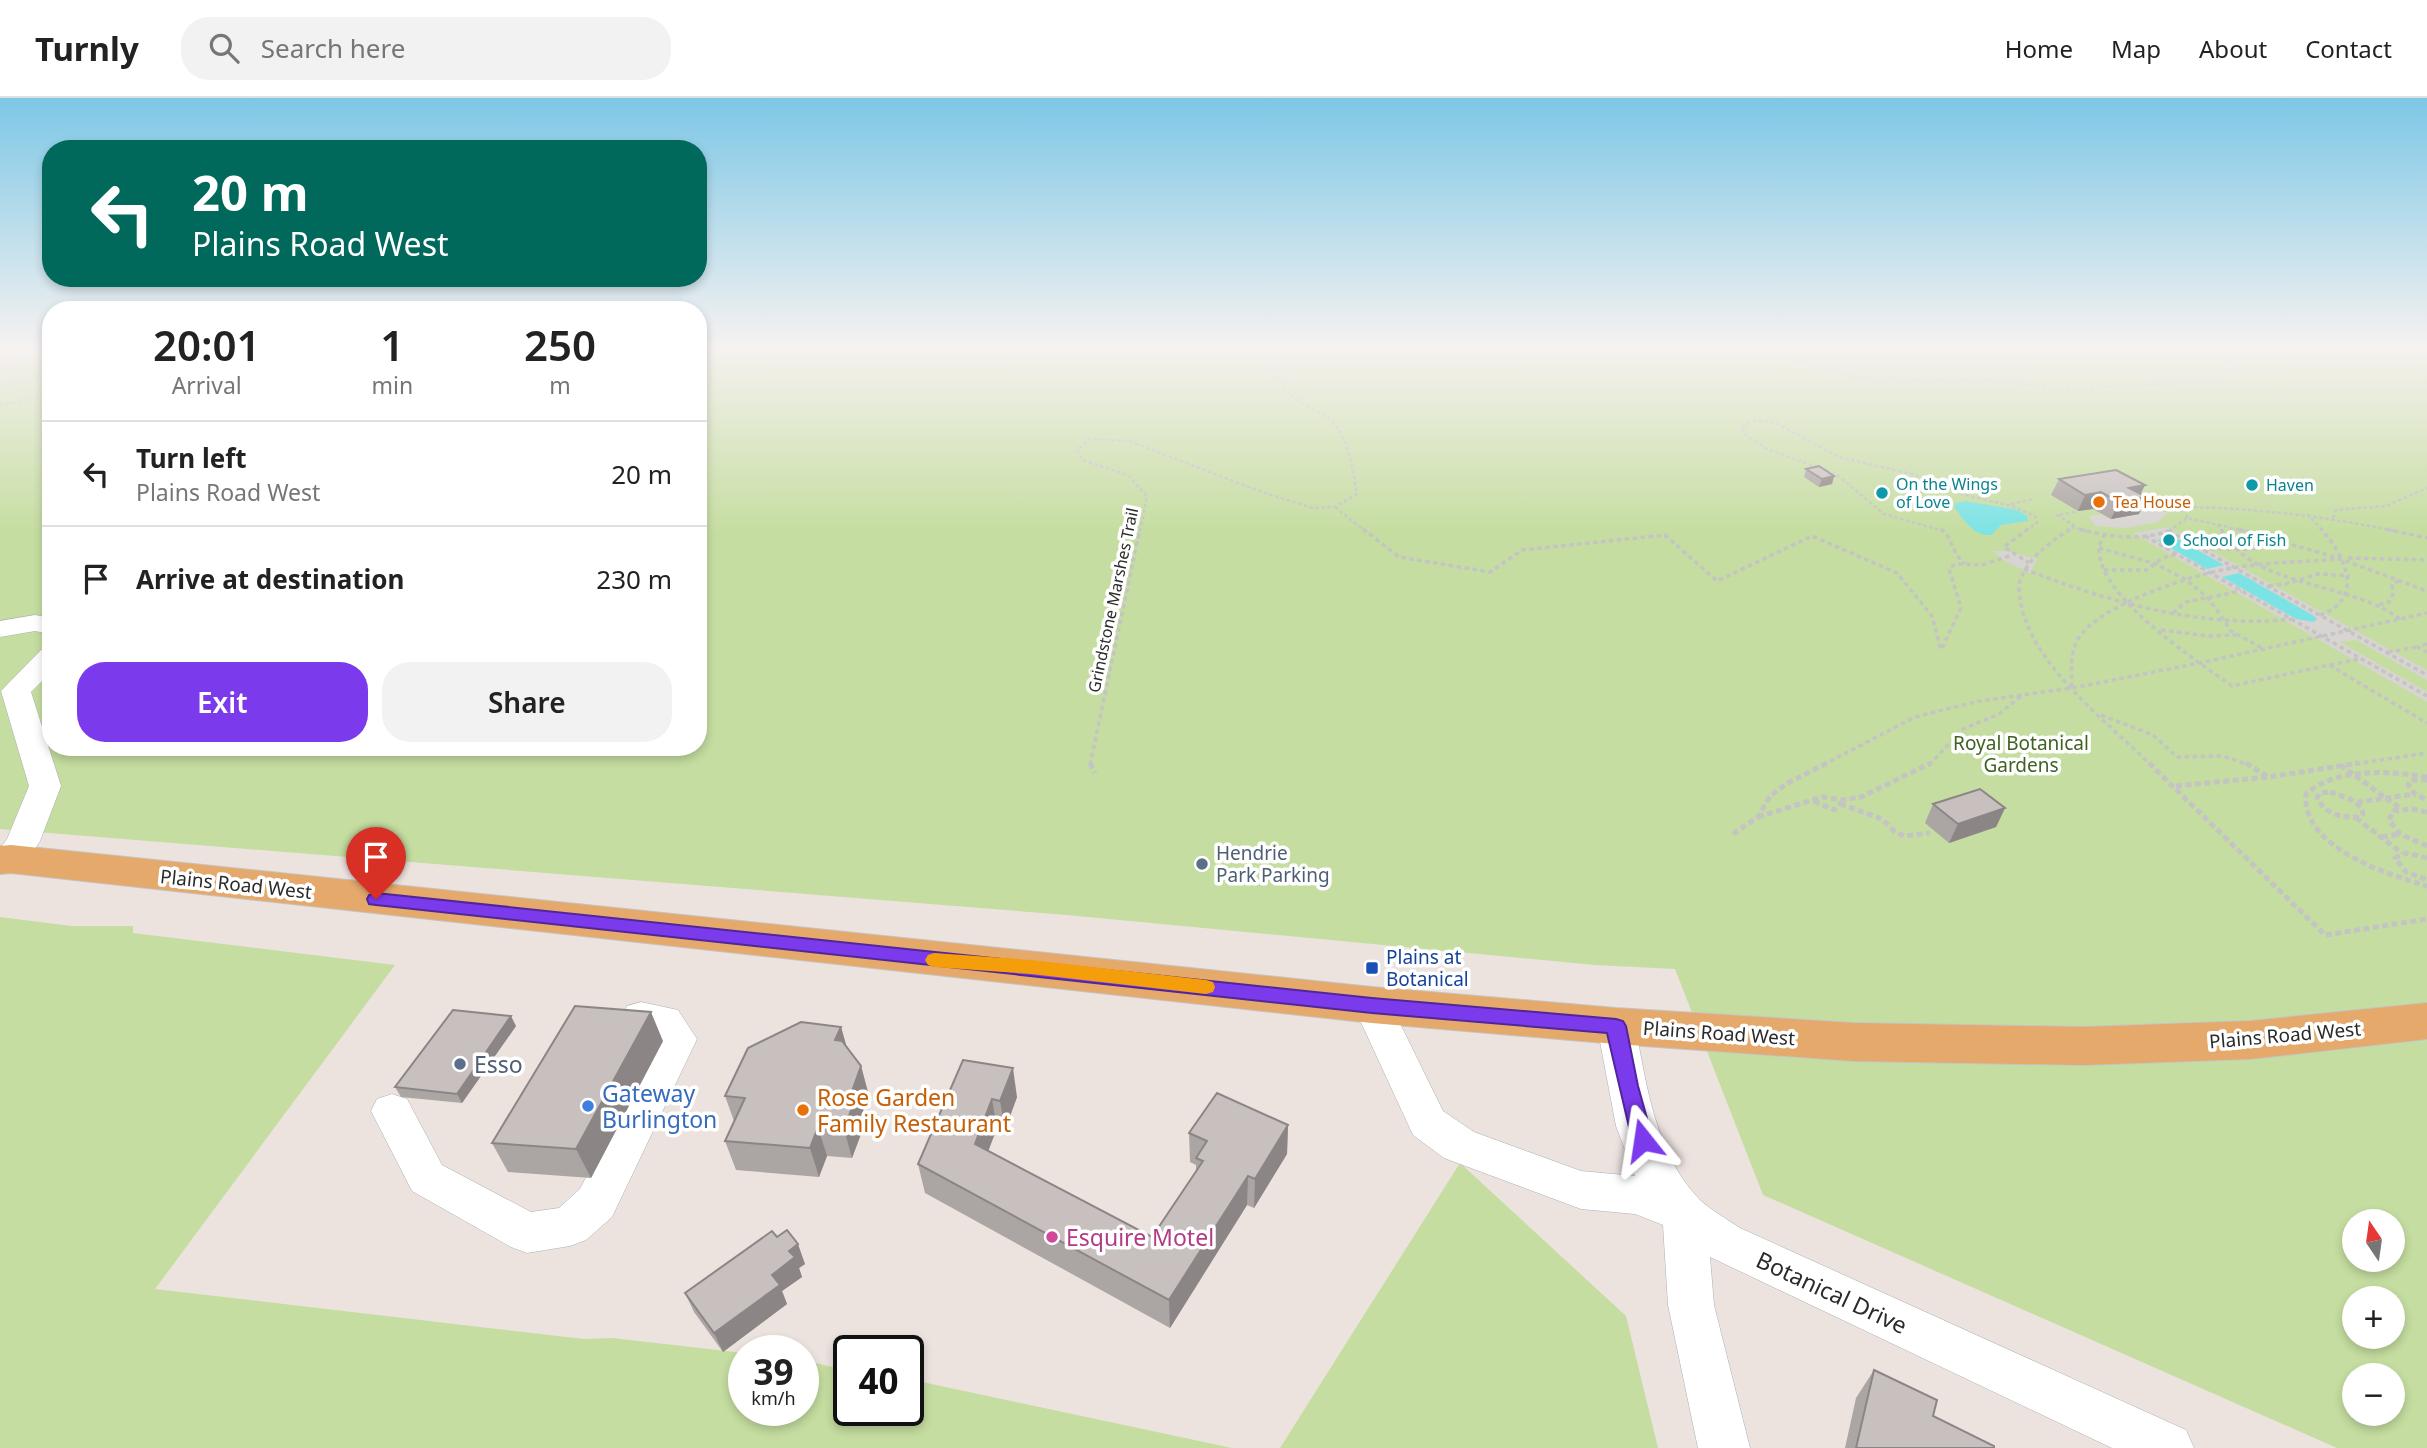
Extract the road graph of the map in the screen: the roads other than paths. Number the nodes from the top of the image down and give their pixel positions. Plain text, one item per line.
1 (42, 624) edge
2 (0, 629) edge
3 (42, 663) edge
4 (8, 690) edge
5 (4, 858) edge
6 (1372, 1005) junction
7 (640, 1017) edge
8 (2427, 1021) edge
9 (1616, 1026) junction
10 (392, 1111) dead end
11 (1684, 1213) junction
12 (1724, 1448) edge
13 (2168, 1448) edge

1 - 2 street
3 - 4 street
4 - 5 street
5 - 6 main road, Plains Road West
6 - 9 main road, Plains Road West
6 - 11 street
7 - 10 street
8 - 9 main road, Plains Road West
9 - 11 street, Botanical Drive
11 - 12 street
11 - 13 street, Botanical Drive

